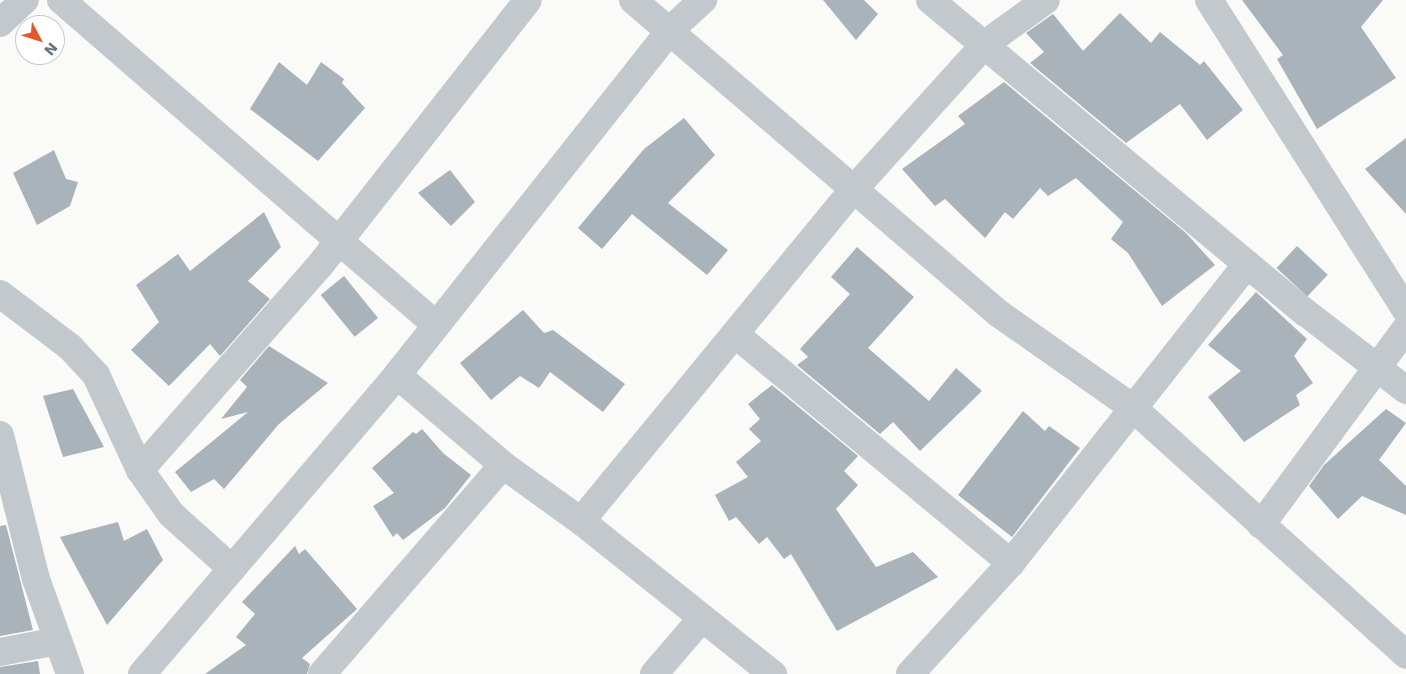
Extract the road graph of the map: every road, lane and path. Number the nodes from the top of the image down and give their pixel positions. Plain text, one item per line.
1 (25, 0) edge
2 (61, 0) edge
3 (528, 0) edge
4 (633, 0) edge
5 (703, 0) edge
6 (930, 0) edge
7 (1046, 0) edge
8 (1209, 0) edge
9 (0, 23) edge
10 (670, 30) junction
11 (985, 44) junction
12 (855, 188) junction
13 (338, 242) junction
14 (1248, 264) junction
15 (0, 294) edge
16 (1406, 310) edge
17 (436, 325) junction
18 (1406, 328) edge
19 (735, 334) junction
20 (1378, 367) junction
21 (396, 375) junction
22 (1406, 390) edge
23 (1133, 408) junction
24 (0, 435) edge
25 (503, 465) junction
26 (140, 470) junction
27 (580, 521) junction
28 (1261, 525) junction
29 (1011, 563) junction
30 (232, 569) junction
31 (702, 618) junction
32 (58, 641) junction
33 (0, 652) edge
34 (1406, 655) edge
35 (70, 674) edge
36 (142, 674) edge
37 (322, 674) edge
38 (654, 674) edge
39 (773, 674) edge
40 (910, 674) edge

1 - 9 street
2 - 13 street
3 - 13 street
4 - 10 street
5 - 10 street
6 - 11 street
7 - 11 street
8 - 16 street
10 - 12 street
10 - 17 street
11 - 12 street
11 - 14 street
12 - 19 street
12 - 23 street
13 - 17 street
13 - 26 street
14 - 20 street
14 - 23 street
15 - 26 street
17 - 21 street
18 - 20 street
19 - 27 street
19 - 29 street
20 - 22 street
20 - 28 street
21 - 25 street
21 - 30 street
23 - 28 street
23 - 29 street
24 - 32 street
25 - 27 street
25 - 37 street
26 - 30 street
27 - 31 street
28 - 34 street
29 - 40 street
30 - 36 street
31 - 38 street
31 - 39 street
32 - 33 street
32 - 35 street

